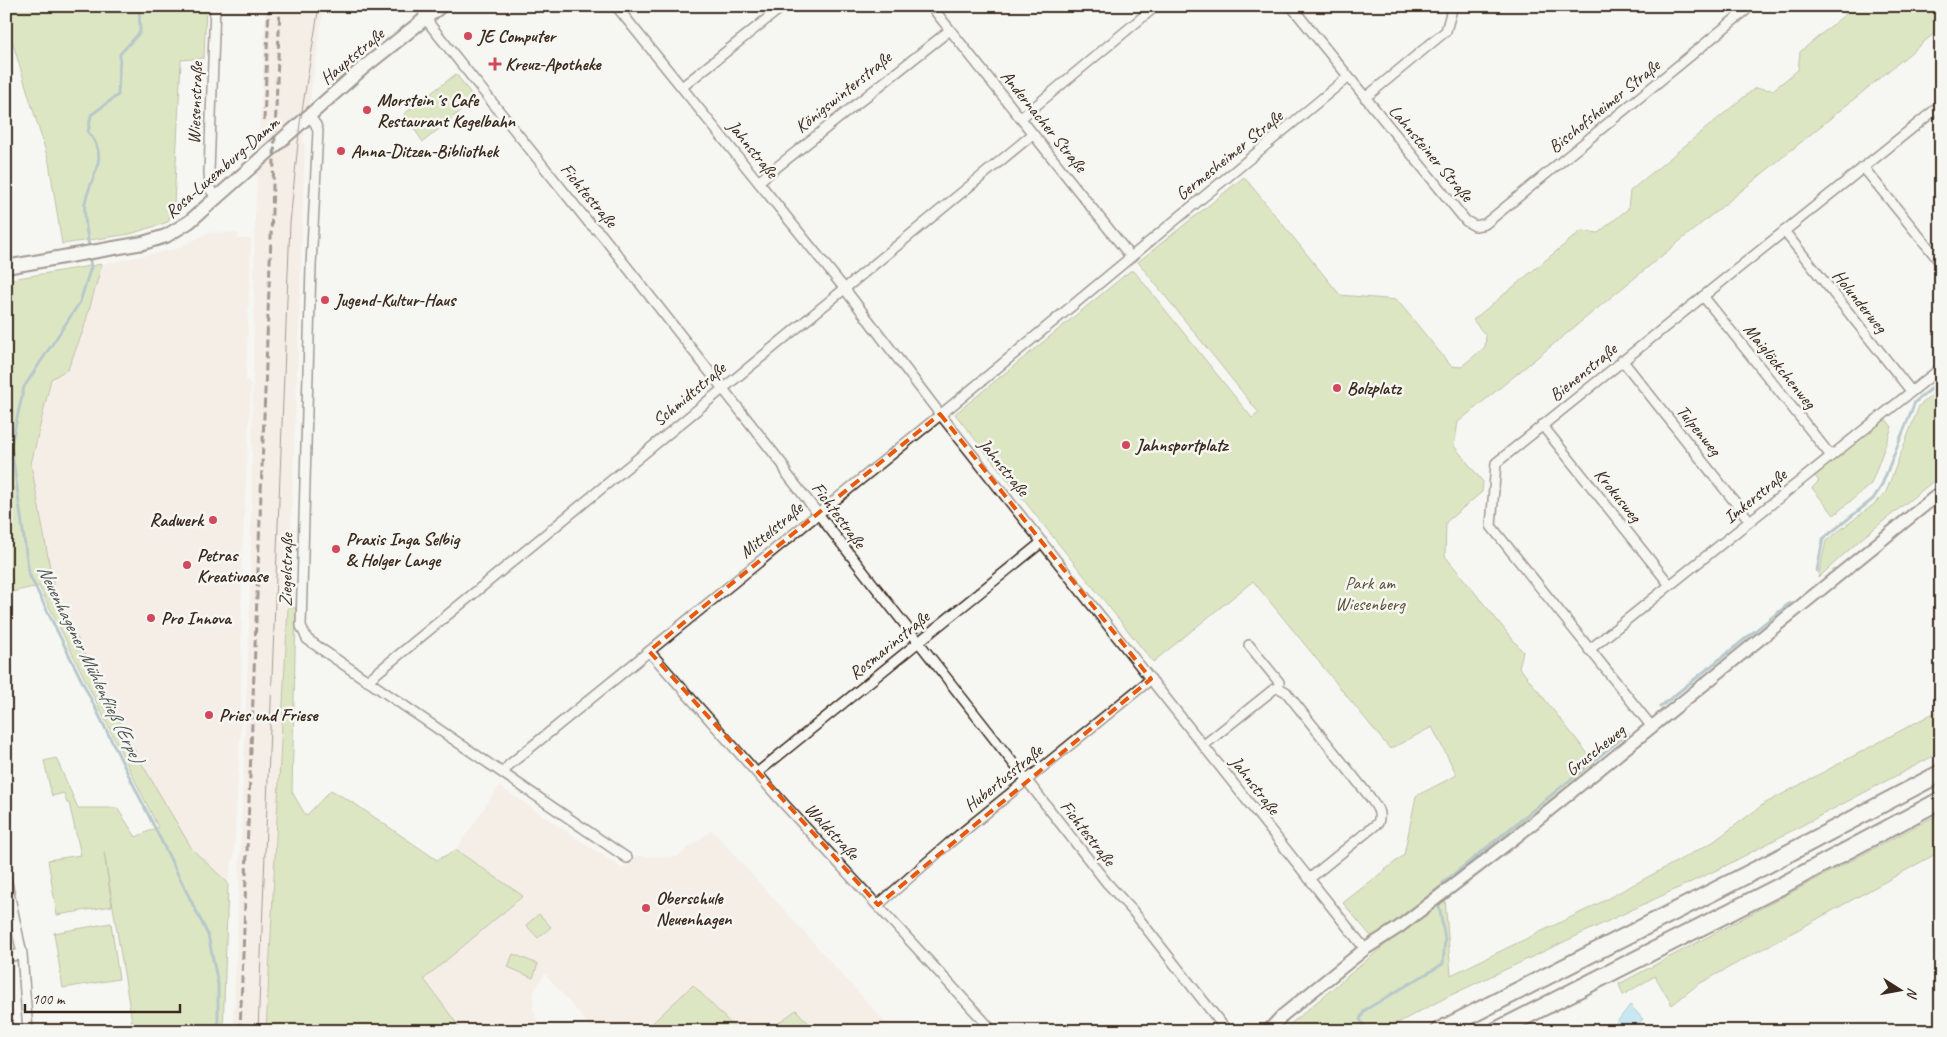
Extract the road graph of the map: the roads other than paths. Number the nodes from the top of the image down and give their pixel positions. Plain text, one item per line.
1 (215, 6) edge
2 (441, 6) edge
3 (616, 6) edge
4 (783, 6) edge
5 (931, 6) edge
6 (1156, 6) edge
7 (1291, 6) edge
8 (1751, 6) edge
9 (423, 12) edge
10 (1451, 13) dead end
11 (950, 30) junction
12 (1348, 77) junction
13 (682, 87) junction
14 (1365, 98) junction
15 (1941, 105) edge
16 (309, 115) junction
17 (1021, 118) junction
18 (1034, 134) junction
19 (1863, 167) junction
20 (758, 182) junction
21 (217, 199) junction
22 (1475, 226) joint
23 (1784, 231) junction
24 (1131, 257) junction
25 (1941, 263) edge
26 (6, 267) edge
27 (844, 288) junction
28 (1703, 296) junction
29 (1622, 360) junction
30 (1941, 368) edge
31 (722, 388) junction
32 (1911, 391) junction
33 (940, 414) junction
34 (1542, 425) junction
35 (1831, 456) junction
36 (1941, 492) edge
37 (817, 513) junction
38 (1750, 521) junction
39 (1042, 542) junction
40 (1670, 585) junction
41 (918, 641) junction
42 (1249, 645) dead end
43 (1589, 650) junction
44 (649, 651) junction
45 (1151, 679) junction
46 (367, 681) junction
47 (1279, 688) junction
48 (1652, 727) junction
49 (1204, 745) junction
50 (503, 773) junction
51 (1941, 773) edge
52 (756, 774) junction
53 (1026, 780) junction
54 (1941, 800) edge
55 (627, 858) dead end
56 (6, 878) edge
57 (1309, 879) junction
58 (878, 905) junction
59 (1365, 949) junction
60 (22, 954) junction
61 (6, 957) edge
62 (28, 1031) edge
63 (993, 1031) edge
64 (1227, 1031) edge
65 (1268, 1031) edge
66 (1439, 1031) edge
67 (1496, 1031) edge

1 - 21 street, Wiesenstraße
2 - 9 main road, Hauptstraße
3 - 13 street, Jahnstraße
4 - 13 street
5 - 11 street, Andernacher Straße
6 - 17 street
7 - 12 street, Lahnsteiner Straße
8 - 22 street, Bischofsheimer Straße
9 - 16 main road, Hauptstraße
9 - 31 street, Fichtestraße
10 - 14 street, Lahnsteiner Straße
11 - 17 street, Andernacher Straße
11 - 20 street, Königswinterstraße
12 - 14 street, Lahnsteiner Straße
12 - 24 street, Germesheimer Straße
13 - 20 street, Jahnstraße
14 - 22 street, Lahnsteiner Straße
15 - 19 street, Bienenstraße
16 - 21 main road, Rosa-Luxemburg-Damm
16 - 46 street, Ziegelstraße
17 - 18 street, Andernacher Straße
18 - 24 street, Andernacher Straße
18 - 27 street, Schmidtstraße
19 - 23 street, Bienenstraße
19 - 25 street
20 - 27 street, Jahnstraße
21 - 26 main road, Rosa-Luxemburg-Damm
23 - 28 street, Bienenstraße
23 - 32 street, Holunderweg
24 - 33 street, Mittelstraße
27 - 31 street, Schmidtstraße
27 - 33 street, Jahnstraße
28 - 29 street, Bienenstraße
28 - 35 street, Maiglöckchenweg
29 - 34 street, Bienenstraße
29 - 38 street, Tulpenweg
30 - 32 street, Imkerstraße
31 - 37 street, Fichtestraße
31 - 46 street, Schmidtstraße
32 - 35 street, Imkerstraße
33 - 37 street, Mittelstraße
33 - 39 street, Jahnstraße
34 - 40 street, Krokusweg
34 - 43 street, Bienenstraße
35 - 38 street, Imkerstraße
36 - 48 street, Gruscheweg
37 - 41 street, Fichtestraße
37 - 44 street, Mittelstraße
38 - 40 street, Imkerstraße
39 - 41 street, Rosmarinstraße
39 - 45 street, Jahnstraße
40 - 43 street, Imkerstraße
41 - 52 street, Rosmarinstraße
41 - 53 street, Fichtestraße
42 - 47 street
43 - 48 street, Bienenstraße
44 - 50 street, Mittelstraße
44 - 52 street, Waldstraße
45 - 49 street, Jahnstraße
45 - 53 street, Hubertusstraße
46 - 50 street, Ziegelstraße
47 - 49 street
47 - 57 street
48 - 59 street, Gruscheweg
49 - 57 street, Jahnstraße
50 - 55 street, Ziegelstraße
51 - 66 highway
52 - 58 street, Waldstraße
53 - 58 street, Hubertusstraße
53 - 64 street, Fichtestraße
54 - 67 highway
56 - 60 street
57 - 59 street, Jahnstraße
58 - 63 street, Waldstraße
59 - 65 street, Gruscheweg
60 - 61 street
60 - 62 street

